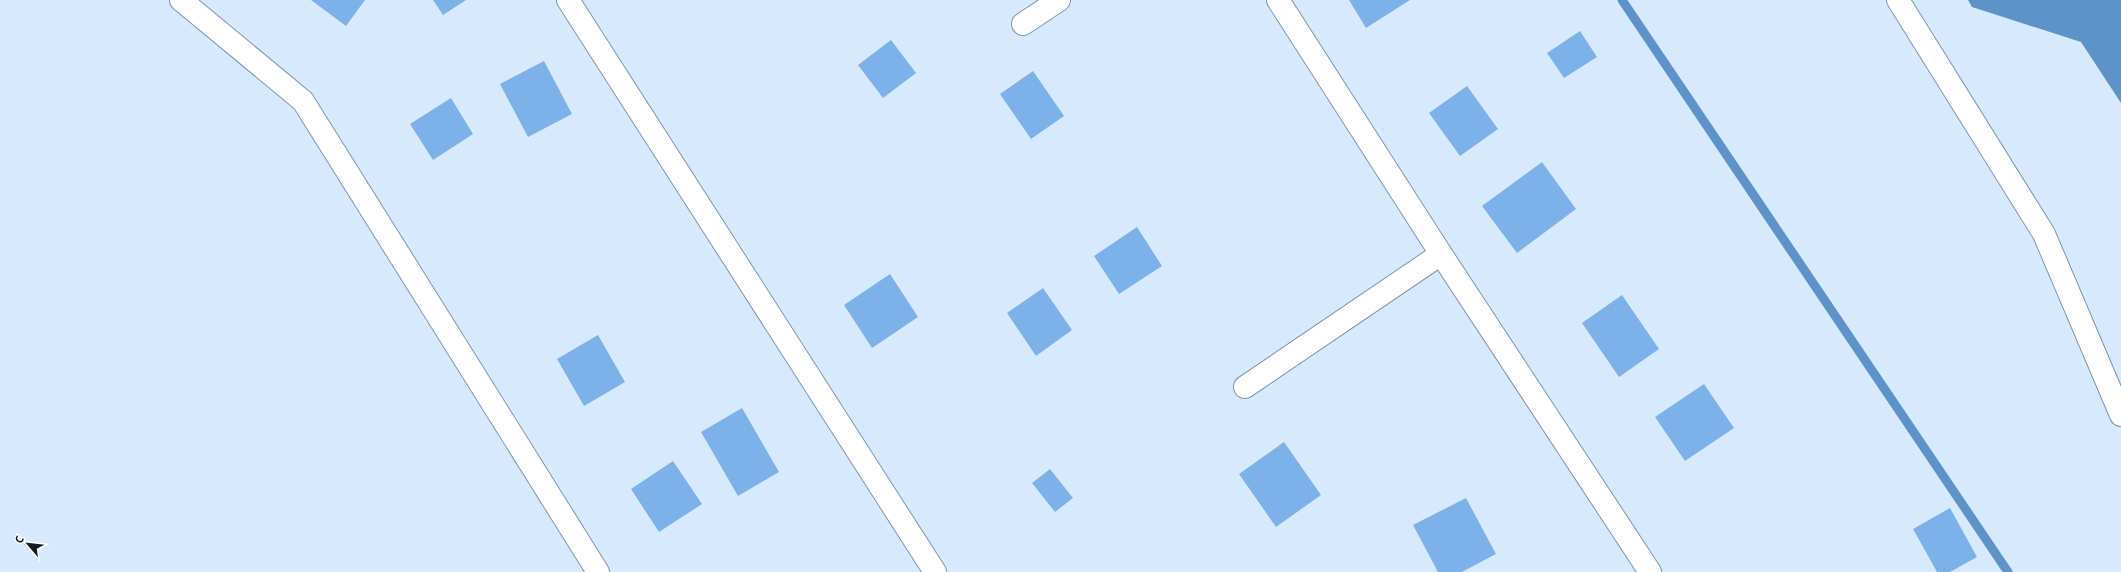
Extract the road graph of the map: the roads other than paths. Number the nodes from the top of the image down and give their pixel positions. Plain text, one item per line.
1 (181, 0) edge
2 (568, 0) edge
3 (1058, 0) edge
4 (1278, 0) edge
5 (1898, 0) edge
6 (1023, 24) dead end
7 (1441, 254) junction
8 (1245, 387) dead end
9 (2121, 415) edge
10 (598, 572) edge
11 (934, 572) edge
12 (1650, 572) edge

1 - 10 street
2 - 11 street
3 - 6 street
4 - 7 street
5 - 9 street
7 - 8 street
7 - 12 street

